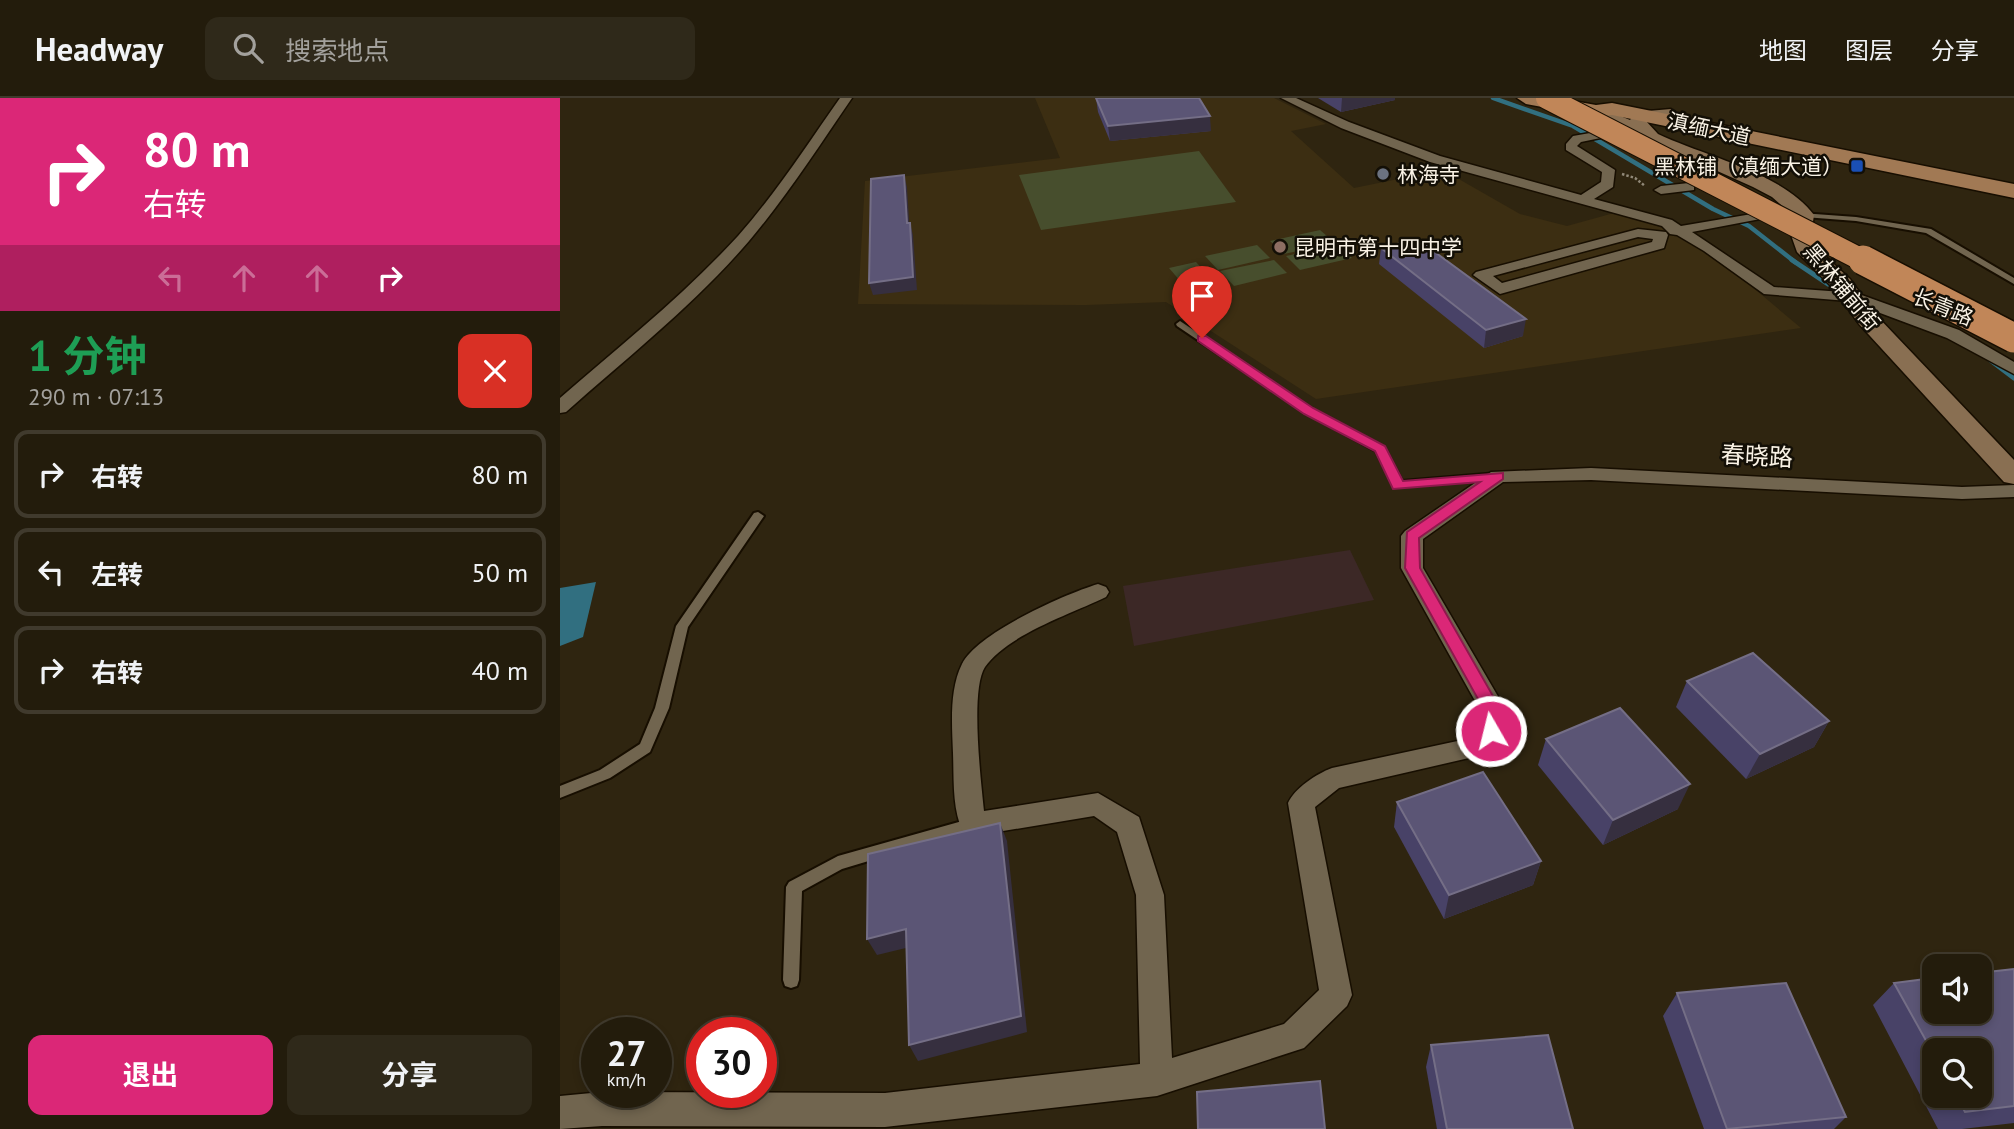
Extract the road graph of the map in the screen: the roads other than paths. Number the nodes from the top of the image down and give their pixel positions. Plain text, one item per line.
1 (846, 98) edge
2 (1287, 98) edge
3 (1526, 98) edge
4 (1547, 98) edge
5 (1569, 98) edge
6 (1603, 104) edge
7 (1665, 112) junction
8 (1637, 121) junction
9 (1691, 125) junction
10 (1657, 139) junction
11 (2014, 183) edge
12 (1689, 187) dead end
13 (1661, 190) road end
14 (2014, 191) edge
15 (1581, 201) junction
16 (1801, 211) junction
17 (1755, 216) joint
18 (1730, 221) joint
19 (1680, 230) junction
20 (1661, 235) junction
21 (2014, 282) edge
22 (1850, 296) junction
23 (2014, 320) edge
24 (1180, 324) dead end
25 (2014, 338) edge
26 (2014, 369) edge
27 (560, 408) edge
28 (1498, 476) junction
29 (2014, 476) edge
30 (2014, 491) edge
31 (758, 516) dead end
32 (1098, 592) dead end
33 (560, 792) edge
34 (973, 824) junction
35 (791, 980) dead end
36 (1157, 1079) junction
37 (560, 1113) edge

1 - 27 street
2 - 15 street, 长青路
3 - 6 main road, 滇缅大道
4 - 25 highway, bridge
5 - 23 highway
6 - 7 main road, 滇缅大道
6 - 8 main road, 滇缅大道
6 - 10 street
7 - 8 street
7 - 11 main road, 滇缅大道
8 - 9 main road, 滇缅大道
8 - 10 street
8 - 15 street
9 - 10 street
9 - 14 main road, 滇缅大道
10 - 16 street, 黑林铺前街
12 - 13 street
15 - 19 street, 长青路
16 - 17 street
16 - 21 lane
16 - 22 street, 黑林铺前街
17 - 18 street
18 - 19 street
19 - 20 street
19 - 22 street, 长青路
20 - 20 street
22 - 26 street, 长青路
22 - 29 street, 黑林铺前街
24 - 28 lane
28 - 30 street, 春晓路
28 - 36 street
31 - 33 lane
32 - 34 street
34 - 35 lane
34 - 36 street
36 - 37 street

